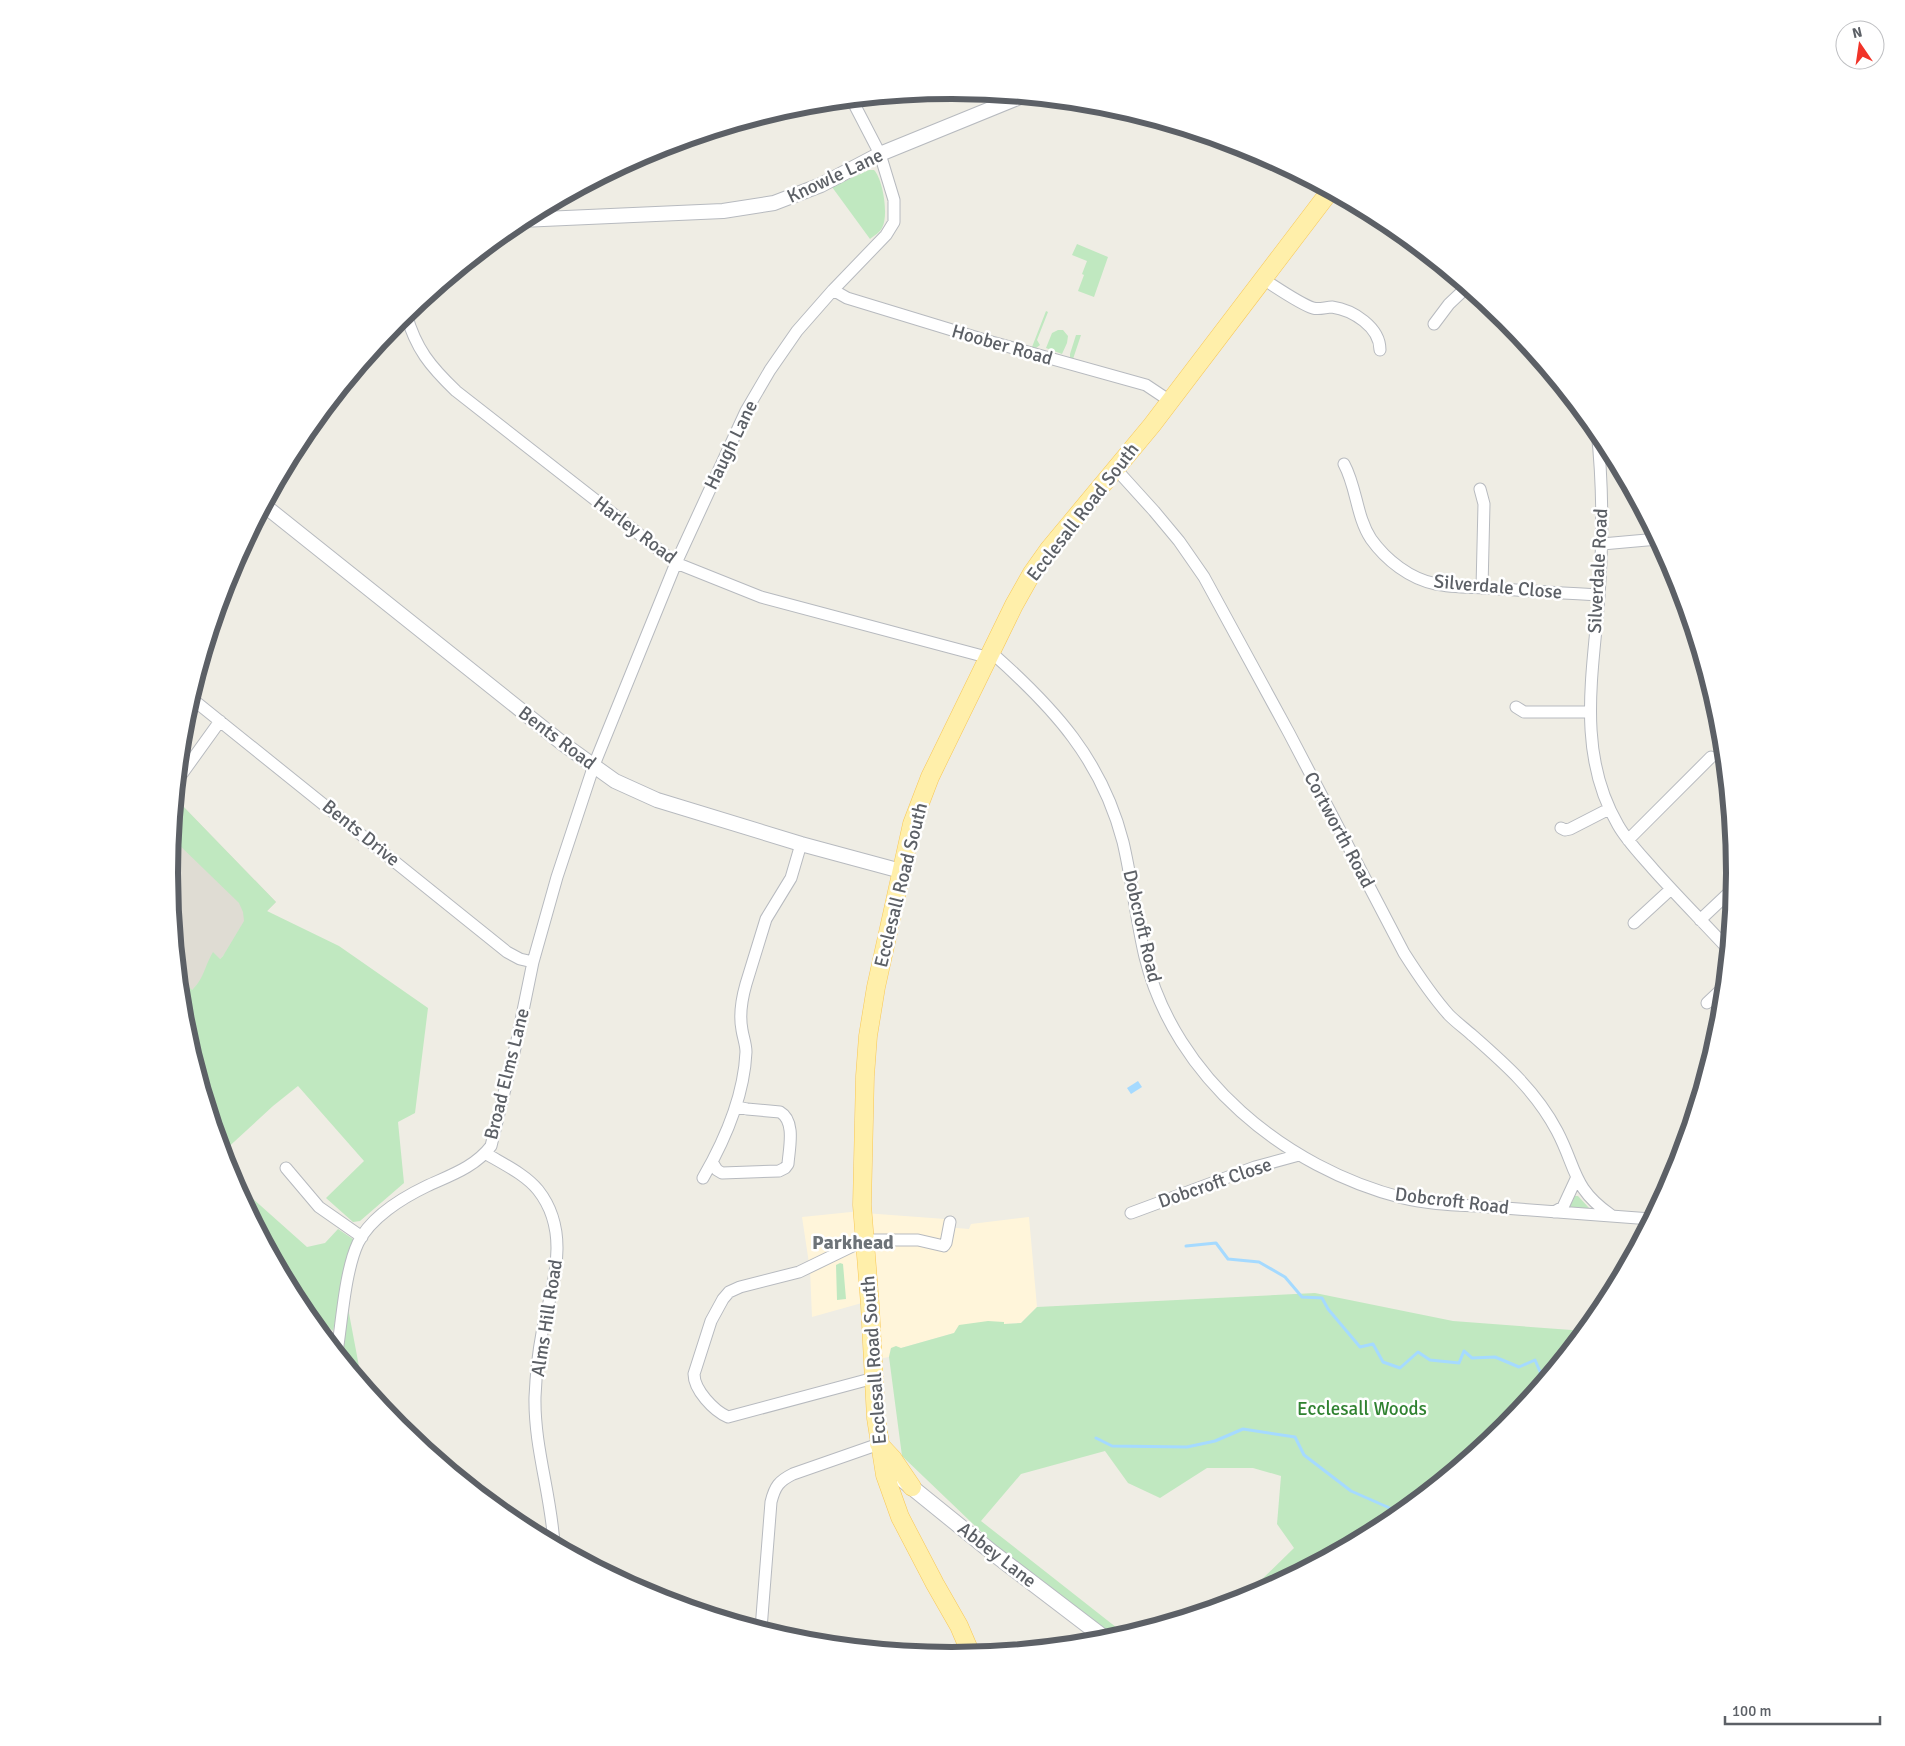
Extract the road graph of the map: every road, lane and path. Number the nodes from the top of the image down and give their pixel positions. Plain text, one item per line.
1 (1011, 101) edge
2 (854, 105) edge
3 (880, 154) junction
4 (1327, 195) edge
5 (538, 219) edge
6 (1263, 279) junction
7 (833, 290) junction
8 (1463, 291) edge
9 (409, 322) edge
10 (1434, 324) dead end
11 (1380, 350) dead end
12 (1170, 401) junction
13 (1598, 446) edge
14 (1344, 464) dead end
15 (1115, 468) junction
16 (1480, 489) dead end
17 (269, 510) edge
18 (1651, 540) edge
19 (1602, 544) junction
20 (676, 563) junction
21 (1482, 588) junction
22 (1599, 596) junction
23 (991, 655) junction
24 (198, 703) edge
25 (1516, 708) dead end
26 (1589, 712) junction
27 (220, 721) junction
28 (1711, 757) dead end
29 (594, 765) junction
30 (185, 769) edge
31 (1609, 809) junction
32 (1560, 828) dead end
33 (1628, 840) junction
34 (801, 844) junction
35 (901, 871) junction
36 (1671, 889) junction
37 (1726, 895) edge
38 (1700, 920) junction
39 (1634, 924) dead end
40 (1723, 944) edge
41 (533, 962) junction
42 (1717, 993) edge
43 (1706, 1003) dead end
44 (737, 1107) junction
45 (486, 1153) junction
46 (1299, 1155) junction
47 (712, 1162) junction
48 (286, 1168) dead end
49 (703, 1178) dead end
50 (1576, 1179) junction
51 (1554, 1212) junction
52 (1131, 1213) dead end
53 (1613, 1216) junction
54 (1645, 1219) edge
55 (950, 1222) dead end
56 (362, 1237) junction
57 (865, 1240) junction
58 (338, 1344) edge
59 (874, 1378) junction
60 (879, 1444) junction
61 (885, 1475) junction
62 (915, 1489) junction
63 (900, 1517) junction
64 (553, 1537) edge
65 (761, 1623) edge
66 (1098, 1633) edge
67 (968, 1647) edge

1 - 3 street, Knowle Lane
2 - 3 street, Haugh Lane
3 - 5 street, Knowle Lane
3 - 7 street, Haugh Lane
4 - 6 main road, Ecclesall Road South
6 - 11 street
6 - 12 main road, Ecclesall Road South
7 - 12 street, Hoober Road
7 - 20 street, Haugh Lane
8 - 10 street
9 - 20 street, Harley Road
12 - 15 main road, Ecclesall Road South
13 - 19 street, Silverdale Road
14 - 21 street, Silverdale Close
15 - 23 main road, Ecclesall Road South
15 - 50 street, Cortworth Road
16 - 21 street
17 - 29 street, Bents Road
18 - 19 street
19 - 22 street, Silverdale Road
20 - 23 street, Harley Road
20 - 29 street, Haugh Lane
21 - 22 street, Silverdale Close
22 - 26 street, Silverdale Road
23 - 35 main road, Ecclesall Road South
23 - 46 street, Dobcroft Road
24 - 27 street, Bents Drive
25 - 26 street
26 - 31 street, Silverdale Road
27 - 30 street
27 - 41 street, Bents Drive
28 - 33 street
29 - 34 street, Bents Road
29 - 41 street, Broad Elms Lane
31 - 32 street
31 - 33 street, Silverdale Road
33 - 36 street, Silverdale Road
34 - 35 street, Bents Road
34 - 44 street
35 - 57 main road, Ecclesall Road South
36 - 38 street, Silverdale Road
36 - 39 street
37 - 38 street
38 - 40 street, Silverdale Road
41 - 45 street, Broad Elms Lane
42 - 43 street
44 - 47 street
44 - 47 street
45 - 56 street, Broad Elms Lane
45 - 64 street, Alms Hill Road
46 - 51 street, Dobcroft Road
46 - 52 street, Dobcroft Close
47 - 49 street
48 - 56 street
50 - 51 street
50 - 53 street, Cortworth Road
51 - 53 street, Dobcroft Road
53 - 54 street, Dobcroft Road
55 - 57 street
56 - 58 street, Broad Elms Lane
57 - 59 main road, Ecclesall Road South
57 - 59 street
59 - 60 main road, Ecclesall Road South
60 - 61 main road, Ecclesall Road South
60 - 62 main road
60 - 65 street
61 - 62 main road, Abbey Lane
61 - 63 main road, Ecclesall Road South
62 - 63 main road
62 - 66 main road, Abbey Lane
63 - 67 main road, Ecclesall Road South

